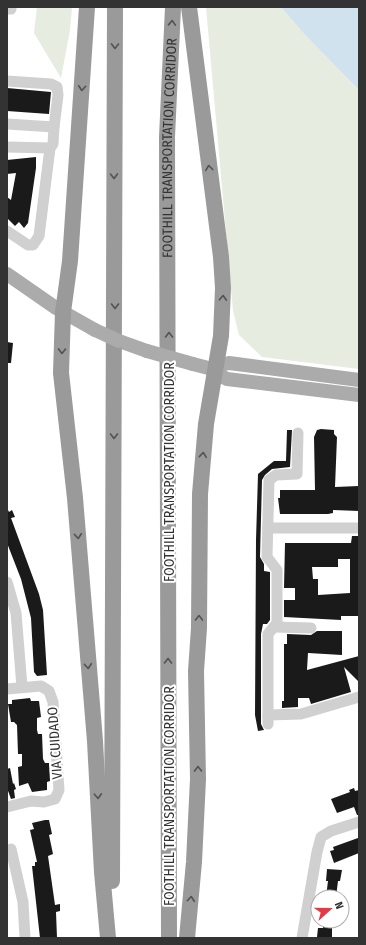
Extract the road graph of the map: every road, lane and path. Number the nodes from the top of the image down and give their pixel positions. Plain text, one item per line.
1 (11, 7) edge
2 (87, 7) edge
3 (115, 7) edge
4 (173, 7) edge
5 (190, 7) edge
6 (7, 9) edge
7 (7, 81) edge
8 (7, 124) edge
9 (54, 126) junction
10 (7, 147) edge
11 (50, 148) junction
12 (7, 231) edge
13 (7, 274) edge
14 (63, 312) junction
15 (216, 370) junction
16 (359, 380) edge
17 (359, 395) edge
18 (298, 433) dead end
19 (268, 528) junction
20 (359, 528) edge
21 (7, 582) edge
22 (274, 627) junction
23 (311, 628) dead end
24 (22, 687) junction
25 (7, 689) edge
26 (359, 697) edge
27 (7, 807) edge
28 (359, 822) edge
29 (12, 849) dead end
30 (25, 938) edge
31 (108, 938) edge
32 (112, 938) edge
33 (169, 938) edge
34 (187, 938) edge
35 (302, 938) edge

1 - 6 street
2 -> 14 highway
3 -> 32 highway
33 -> 4 highway, FOOTHILL TRANSPORTATION CORRIDOR
15 -> 5 highway
7 - 9 street
8 - 9 street
9 - 11 street
10 - 11 street
11 - 12 street
13 - 14 main road
14 - 15 main road, bridge
14 -> 31 highway
15 - 16 main road
15 - 17 main road
34 -> 15 highway
18 - 19 street
19 - 20 street
19 - 22 street
21 - 24 street
22 - 23 street
22 - 26 street
24 - 25 street
24 - 27 street, VIA CUIDADO
28 - 35 street
29 - 30 street

